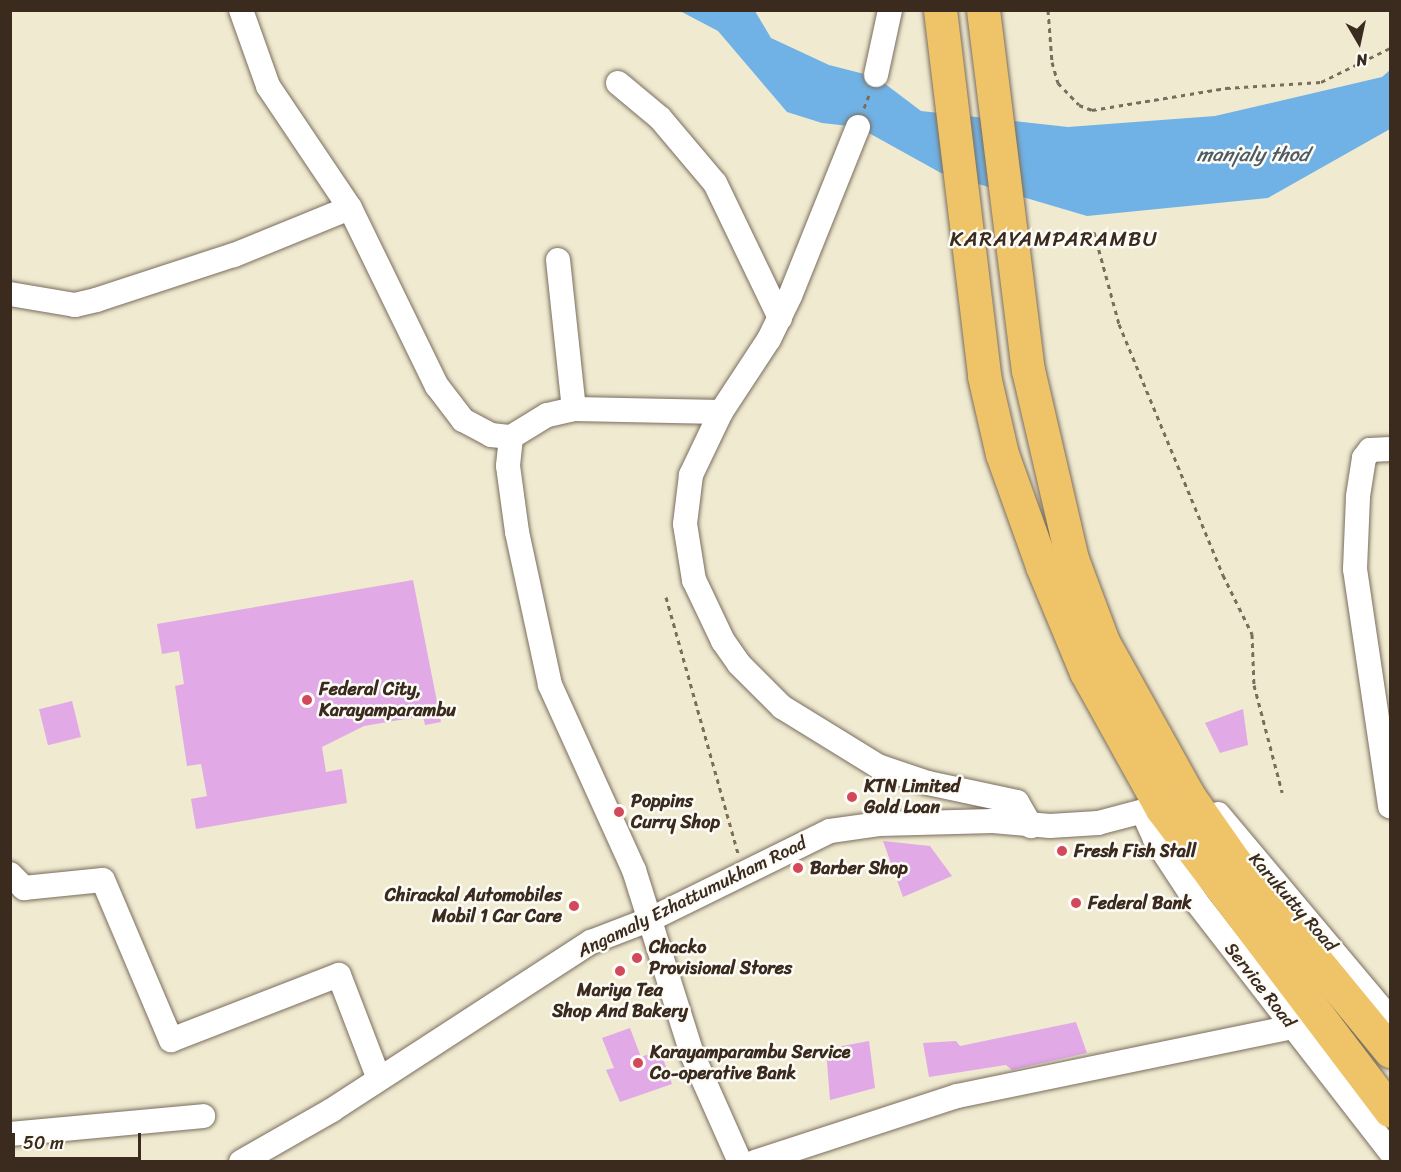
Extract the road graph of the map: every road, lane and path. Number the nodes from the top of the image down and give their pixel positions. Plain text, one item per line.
1 (241, 10) edge
2 (890, 10) edge
3 (940, 10) edge
4 (983, 10) edge
5 (1048, 10) edge
6 (1390, 48) edge
7 (876, 75) joint
8 (618, 83) dead end
9 (858, 127) joint
10 (350, 208) junction
11 (1013, 255) junction
12 (558, 260) dead end
13 (10, 294) edge
14 (780, 318) junction
15 (574, 409) junction
16 (721, 412) junction
17 (511, 437) junction
18 (1390, 449) edge
19 (666, 597) dead end
20 (1282, 792) dead end
21 (1164, 805) junction
22 (1390, 806) edge
23 (1031, 826) junction
24 (10, 874) edge
25 (743, 874) junction
26 (651, 919) junction
27 (1390, 1018) edge
28 (1293, 1027) junction
29 (1390, 1051) edge
30 (379, 1079) junction
31 (1390, 1110) edge
32 (203, 1116) dead end
33 (10, 1134) edge
34 (1390, 1151) edge
35 (241, 1161) edge
36 (740, 1161) edge
37 (755, 1161) edge

1 - 10 street
2 - 7 street
3 - 21 highway
4 - 11 highway
5 - 6 path
7 - 9 path
8 - 14 street
9 - 14 street
10 - 13 street
10 - 17 street
11 - 20 path
11 - 21 highway
12 - 15 street
14 - 16 street
15 - 16 street
15 - 17 street
16 - 23 street
17 - 26 street
18 - 22 street
19 - 25 path
21 - 23 street, Angamaly Ezhattumukham Road
21 - 27 street, Karukutty Road
21 - 28 street, Service Road
21 - 29 highway
21 - 31 highway
23 - 25 street, Angamaly Ezhattumukham Road
24 - 30 street
25 - 26 street, Angamaly Ezhattumukham Road
26 - 30 street, Angamaly Ezhattumukham Road
26 - 36 street
28 - 34 street, Service Road
28 - 37 street
30 - 35 street, Angamaly Ezhattumukham Road
32 - 33 street

